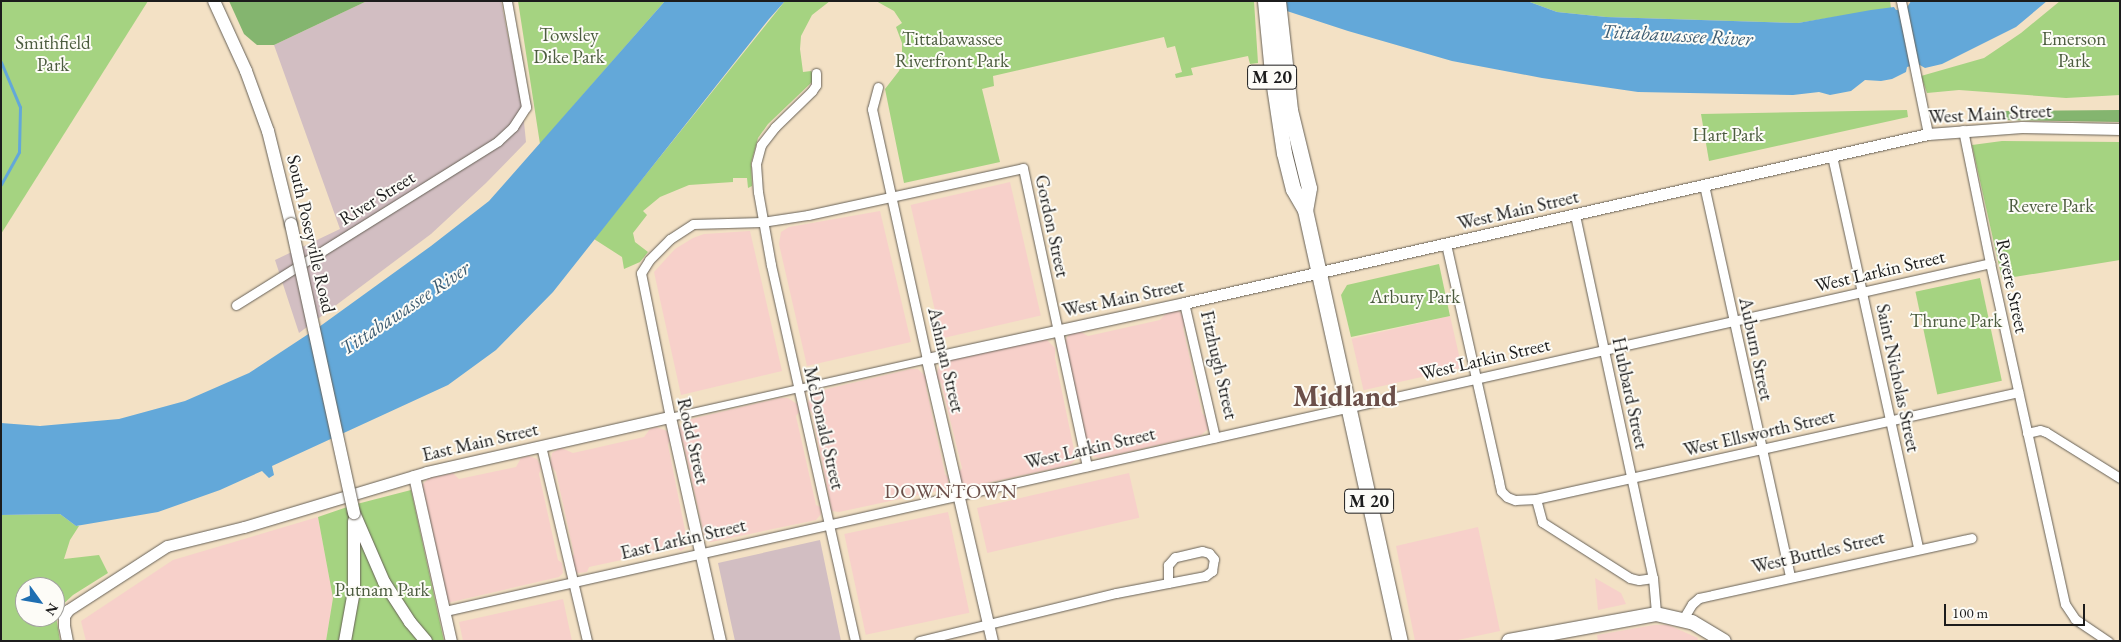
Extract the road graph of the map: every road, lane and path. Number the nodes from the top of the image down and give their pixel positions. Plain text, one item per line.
1 (214, 1) edge
2 (507, 1) edge
3 (1265, 1) edge
4 (1278, 1) edge
5 (1902, 4) edge
6 (816, 73) dead end
7 (878, 88) dead end
8 (2120, 129) edge
9 (1963, 130) junction
10 (1928, 134) junction
11 (1832, 156) junction
12 (1022, 168) joint
13 (1704, 185) junction
14 (892, 198) junction
15 (1305, 210) junction
16 (1574, 215) junction
17 (762, 222) junction
18 (1446, 244) junction
19 (1990, 263) junction
20 (1318, 272) junction
21 (1862, 291) junction
22 (1184, 303) junction
23 (236, 304) dead end
24 (1733, 320) junction
25 (1058, 329) junction
26 (1604, 349) junction
27 (927, 359) junction
28 (1476, 378) junction
29 (798, 388) junction
30 (2018, 392) junction
31 (1348, 406) junction
32 (670, 417) junction
33 (1890, 420) junction
34 (2027, 433) junction
35 (1215, 437) junction
36 (541, 446) junction
37 (1761, 450) junction
38 (1087, 466) junction
39 (414, 476) junction
40 (1632, 478) junction
41 (2120, 478) edge
42 (959, 495) junction
43 (1536, 499) junction
44 (354, 513) junction
45 (830, 524) junction
46 (1971, 538) dead end
47 (1918, 548) junction
48 (700, 554) junction
49 (1653, 578) junction
50 (1790, 578) junction
51 (574, 582) junction
52 (1168, 583) junction
53 (445, 611) junction
54 (1656, 614) junction
55 (1684, 619) junction
56 (988, 625) junction
57 (2103, 639) edge
58 (67, 641) edge
59 (346, 641) edge
60 (426, 641) edge
61 (451, 641) edge
62 (587, 641) edge
63 (720, 641) edge
64 (855, 641) edge
65 (919, 641) edge
66 (992, 641) edge
67 (1400, 641) edge
68 (1509, 641) edge
69 (1724, 641) edge

1 - 44 main road, South Poseyville Road, bridge
2 - 23 street, River Street
3 - 15 highway, M 20
4 - 15 highway, M 20
5 - 10 street
6 - 17 street, McDonald Street
7 - 14 street, Ashman Street
8 - 9 street, West Main Street
9 - 10 street, West Main Street
9 - 19 street, Revere Street
10 - 11 street, West Main Street
11 - 13 street, West Main Street
11 - 21 street, Saint Nicholas Street
12 - 14 street, Rodd Street
12 - 25 street, Gordon Street
13 - 16 street, West Main Street
13 - 24 street, Auburn Street
14 - 17 street, Rodd Street
14 - 27 street, Ashman Street
15 - 20 highway, M 20
16 - 18 street, West Main Street
16 - 26 street, Hubbard Street
17 - 29 street, McDonald Street
17 - 32 street, Rodd Street
18 - 20 street, West Main Street
18 - 28 street
19 - 21 street, West Larkin Street
19 - 30 street, Revere Street
20 - 22 street, West Main Street
20 - 31 highway, M 20
21 - 24 street, West Larkin Street
21 - 33 street, Saint Nicholas Street
22 - 25 street, West Main Street
22 - 35 street, Fitzhugh Street
24 - 26 street, West Larkin Street
24 - 37 street, Auburn Street
25 - 27 street, West Main Street
25 - 38 street, Gordon Street
26 - 28 street, West Larkin Street
26 - 40 street, Hubbard Street
27 - 29 street, East Main Street
27 - 42 street, Ashman Street
28 - 31 street, West Larkin Street
28 - 43 street, West Ellsworth Street
29 - 32 street, East Main Street
29 - 45 street, McDonald Street
30 - 33 street, West Ellsworth Street
30 - 34 street, Revere Street
31 - 35 street, West Larkin Street
31 - 67 highway, M 20
32 - 36 street, East Main Street
32 - 48 street, Rodd Street
33 - 37 street, West Ellsworth Street
33 - 47 street, Saint Nicholas Street
34 - 41 street
34 - 57 street, Revere Street
35 - 38 street, West Larkin Street
36 - 39 street, East Main Street
36 - 51 street
37 - 40 street, West Ellsworth Street
37 - 50 street, Auburn Street
38 - 42 street, West Larkin Street
39 - 53 street
39 - 58 street, East Main Street
40 - 43 street, West Ellsworth Street
40 - 49 street, Hubbard Street
42 - 45 street, East Larkin Street
42 - 56 street, Ashman Street
43 - 49 street
44 - 59 main road
44 - 60 main road
45 - 48 street, East Larkin Street
45 - 64 street, McDonald Street
46 - 47 street, West Buttles Street
47 - 50 street, West Buttles Street
48 - 51 street, East Larkin Street
48 - 63 street, Rodd Street
49 - 54 street, Hubbard Street
50 - 55 street, West Buttles Street
51 - 53 street, East Larkin Street
51 - 62 street
52 - 52 street
52 - 56 street
53 - 61 street
54 - 55 main road
54 - 68 main road
55 - 69 main road
56 - 65 street
56 - 66 street, Ashman Street

